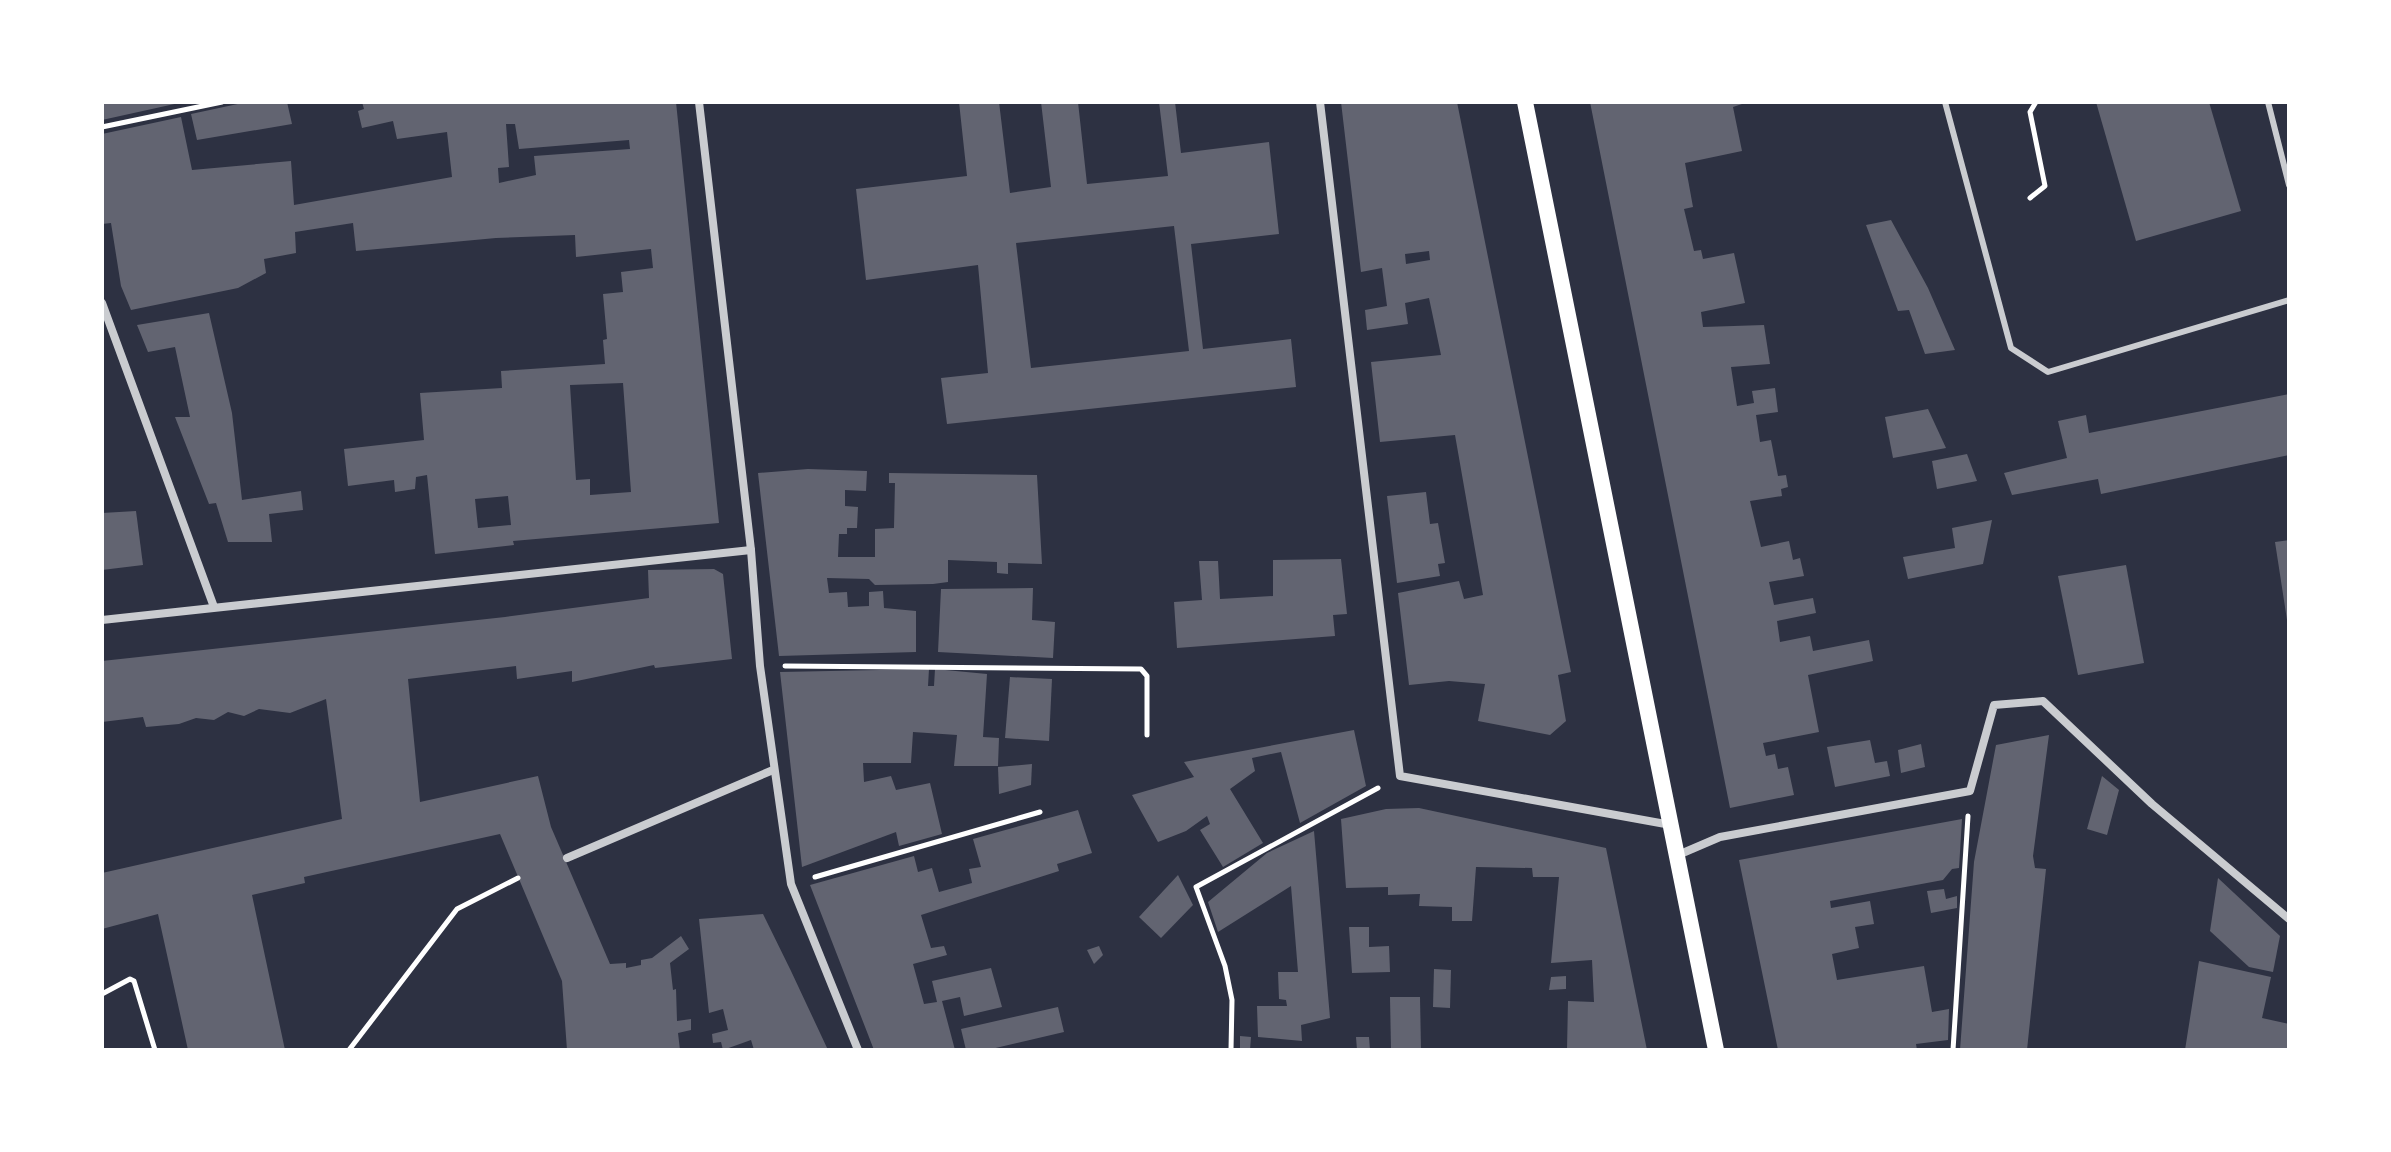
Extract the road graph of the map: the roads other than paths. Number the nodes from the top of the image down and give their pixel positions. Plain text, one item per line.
1 (699, 102) edge
2 (1320, 102) edge
3 (1525, 102) edge
4 (1945, 102) edge
5 (2268, 102) edge
6 (2289, 185) edge
7 (2289, 300) edge
8 (102, 303) edge
9 (751, 550) junction
10 (214, 607) junction
11 (102, 620) edge
12 (773, 770) junction
13 (1671, 825) junction
14 (1677, 855) junction
15 (567, 858) dead end
16 (2289, 919) edge
17 (858, 1050) edge
18 (1716, 1050) edge

1 - 9 street
2 - 13 street
3 - 13 main road
4 - 7 lane
5 - 6 lane
8 - 10 street
9 - 10 street
9 - 12 street
10 - 11 street
12 - 15 street
12 - 17 street
13 - 14 main road
14 - 16 street
14 - 18 main road

